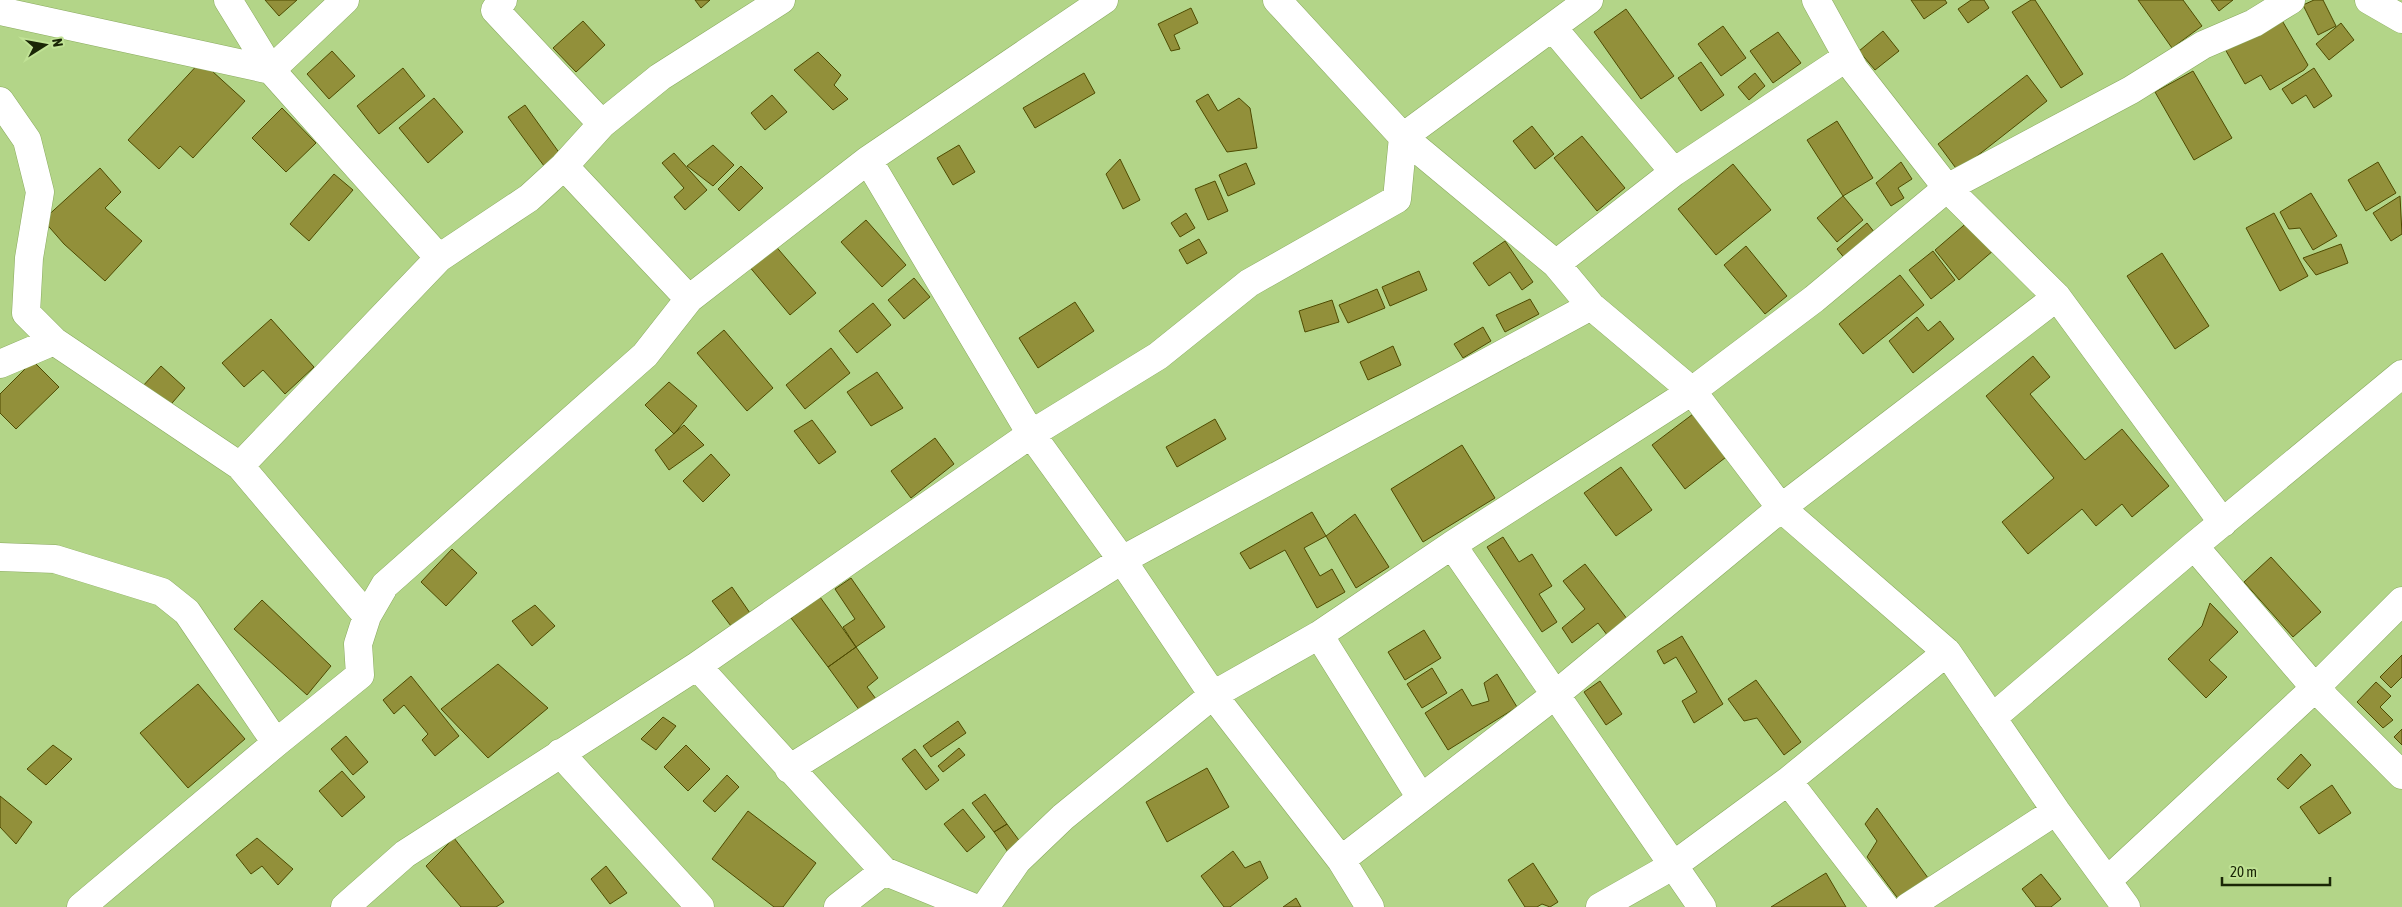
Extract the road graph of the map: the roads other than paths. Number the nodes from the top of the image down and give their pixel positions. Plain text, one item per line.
1 (228, 0) edge
2 (345, 0) edge
3 (503, 0) edge
4 (781, 0) edge
5 (1104, 0) edge
6 (1277, 0) edge
7 (1589, 0) edge
8 (1816, 0) edge
9 (2291, 0) edge
10 (2368, 0) edge
11 (0, 11) edge
12 (2402, 20) edge
13 (1553, 28) junction
14 (1847, 57) junction
15 (271, 70) junction
16 (0, 102) edge
17 (602, 124) junction
18 (1403, 137) junction
19 (868, 160) junction
20 (564, 166) junction
21 (1674, 172) junction
22 (1947, 188) junction
23 (440, 258) junction
24 (1556, 264) junction
25 (2057, 297) junction
26 (689, 299) junction
27 (1591, 306) junction
28 (54, 341) junction
29 (0, 364) edge
30 (2402, 374) edge
31 (1692, 391) junction
32 (1031, 434) junction
33 (240, 466) junction
34 (1781, 508) junction
35 (2223, 523) junction
36 (1452, 545) junction
37 (2194, 546) junction
38 (0, 557) edge
39 (1122, 560) junction
40 (2400, 607) edge
41 (367, 616) junction
42 (1319, 635) junction
43 (1947, 652) junction
44 (697, 666) junction
45 (2315, 688) junction
46 (1555, 695) junction
47 (1213, 696) junction
48 (1992, 718) junction
49 (276, 742) junction
50 (560, 753) junction
51 (788, 769) junction
52 (2402, 775) edge
53 (1788, 781) junction
54 (1421, 798) junction
55 (2056, 811) junction
56 (1341, 860) junction
57 (1674, 865) junction
58 (884, 871) junction
59 (2108, 880) junction
60 (81, 907) edge
61 (345, 907) edge
62 (700, 907) edge
63 (838, 907) edge
64 (972, 907) edge
65 (985, 907) edge
66 (1370, 907) edge
67 (1600, 907) edge
68 (1702, 907) edge
69 (1885, 907) edge
70 (1908, 907) edge
71 (2126, 907) edge

1 - 15 street
2 - 15 street
3 - 17 street
4 - 17 street
5 - 19 street
6 - 18 street
7 - 13 street
8 - 14 street
9 - 22 street
10 - 12 street
11 - 15 street
13 - 18 street
13 - 21 street
14 - 21 street
14 - 22 street
15 - 23 street
16 - 28 street
17 - 20 street
18 - 24 street
18 - 32 street
19 - 26 street
19 - 32 street
20 - 23 street
20 - 26 street
21 - 24 street
22 - 25 street
22 - 31 street
23 - 33 street
24 - 27 street
25 - 34 street
25 - 35 street
26 - 41 street
27 - 31 street
27 - 39 street
28 - 29 street
28 - 33 street
30 - 35 street
31 - 34 street
31 - 36 street
32 - 39 street
32 - 44 street
33 - 41 street
34 - 43 street
34 - 46 street
35 - 37 street
36 - 42 street
36 - 46 street
37 - 45 street
37 - 48 street
38 - 49 street
39 - 47 street
39 - 51 street
40 - 45 street
41 - 49 street
42 - 47 street
42 - 54 street
43 - 48 street
43 - 53 street
44 - 50 street
44 - 51 street
45 - 52 street
45 - 59 street
46 - 54 street
46 - 57 street
47 - 56 street
47 - 65 street
48 - 55 street
49 - 60 street
50 - 61 street
50 - 62 street
51 - 58 street
53 - 57 street
53 - 69 street
54 - 56 street
55 - 59 street
55 - 70 street
56 - 66 street
57 - 67 street
57 - 68 street
58 - 63 street
58 - 64 street
59 - 71 street

